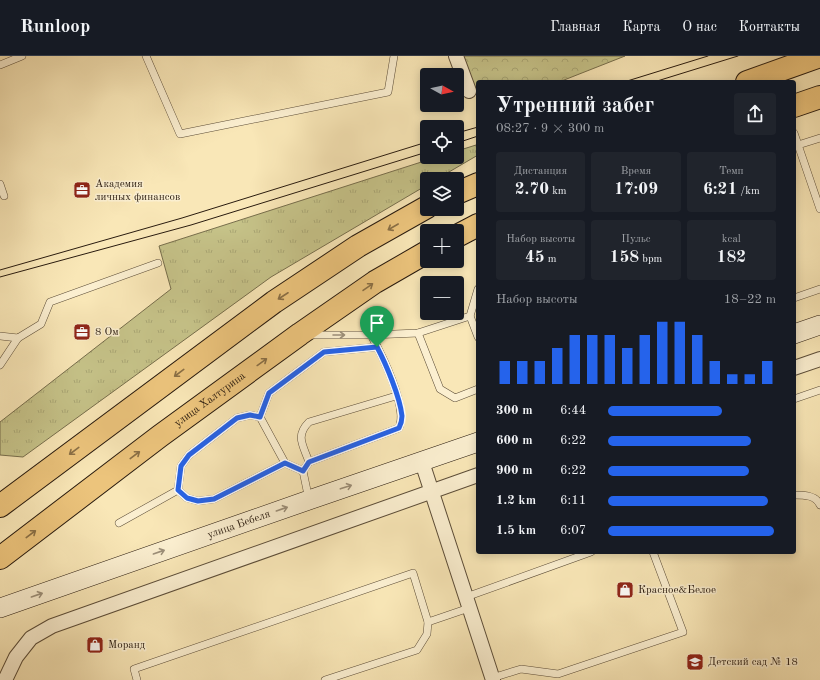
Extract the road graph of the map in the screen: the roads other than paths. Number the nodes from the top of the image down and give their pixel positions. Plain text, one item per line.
1 (22, 56) edge
2 (146, 56) edge
3 (394, 56) edge
4 (456, 56) edge
5 (820, 56) edge
6 (0, 64) edge
7 (751, 80) edge
8 (469, 91) dead end
9 (820, 97) edge
10 (796, 105) edge
11 (820, 138) edge
12 (796, 139) edge
13 (798, 145) junction
14 (0, 184) edge
15 (476, 185) edge
16 (464, 190) edge
17 (4, 196) dead end
18 (820, 208) edge
19 (420, 211) edge
20 (476, 226) edge
21 (464, 232) edge
22 (420, 256) edge
23 (158, 263) dead end
24 (820, 289) edge
25 (476, 296) edge
26 (796, 297) edge
27 (470, 316) junction
28 (820, 325) edge
29 (476, 332) edge
30 (418, 333) junction
31 (796, 333) edge
32 (300, 334) junction
33 (0, 336) edge
34 (371, 336) junction
35 (18, 338) junction
36 (377, 347) junction
37 (820, 359) edge
38 (0, 365) edge
39 (796, 367) edge
40 (476, 390) edge
41 (820, 390) edge
42 (396, 396) junction
43 (796, 399) edge
44 (260, 417) junction
45 (476, 443) edge
46 (309, 462) junction
47 (422, 462) junction
48 (285, 463) junction
49 (303, 471) junction
50 (476, 476) edge
51 (178, 490) junction
52 (431, 491) junction
53 (796, 495) edge
54 (309, 500) junction
55 (820, 505) edge
56 (0, 506) edge
57 (119, 523) dead end
58 (586, 554) edge
59 (654, 554) edge
60 (0, 558) edge
61 (467, 602) junction
62 (0, 608) edge
63 (428, 622) junction
64 (493, 679) edge
65 (5, 680) edge
66 (137, 680) edge
67 (325, 680) edge

1 - 6 lane
2 - 3 lane
4 - 8 street
5 - 7 main road
9 - 10 main road
11 - 13 lane
12 - 13 lane
13 - 18 lane
14 - 17 lane
15 - 16 main road
19 -> 56 main road
20 - 21 main road
32 -> 22 main road, улица Халтурина
23 - 35 lane
24 - 26 lane
25 - 27 lane
27 - 29 lane
27 - 30 lane
28 - 31 main road
30 - 34 lane
30 - 40 lane
32 -> 34 lane
60 -> 32 main road, улица Халтурина
33 - 35 lane
34 - 36 lane
35 - 38 lane
36 - 42 lane
36 - 44 lane
37 - 39 street
41 - 43 lane
42 - 46 lane
42 - 46 lane
44 - 48 lane
44 - 51 lane
45 - 47 main road, улица Бебеля
46 - 49 lane
47 - 52 street
54 -> 47 main road, улица Бебеля
48 - 49 lane
48 - 51 lane
49 - 54 lane
50 - 52 street
51 - 57 lane
52 - 61 street
52 - 65 street
53 - 55 lane
62 -> 54 main road, улица Бебеля
58 - 61 lane
59 - 64 lane
61 - 63 lane
61 - 64 street
63 - 66 lane
63 - 67 lane

